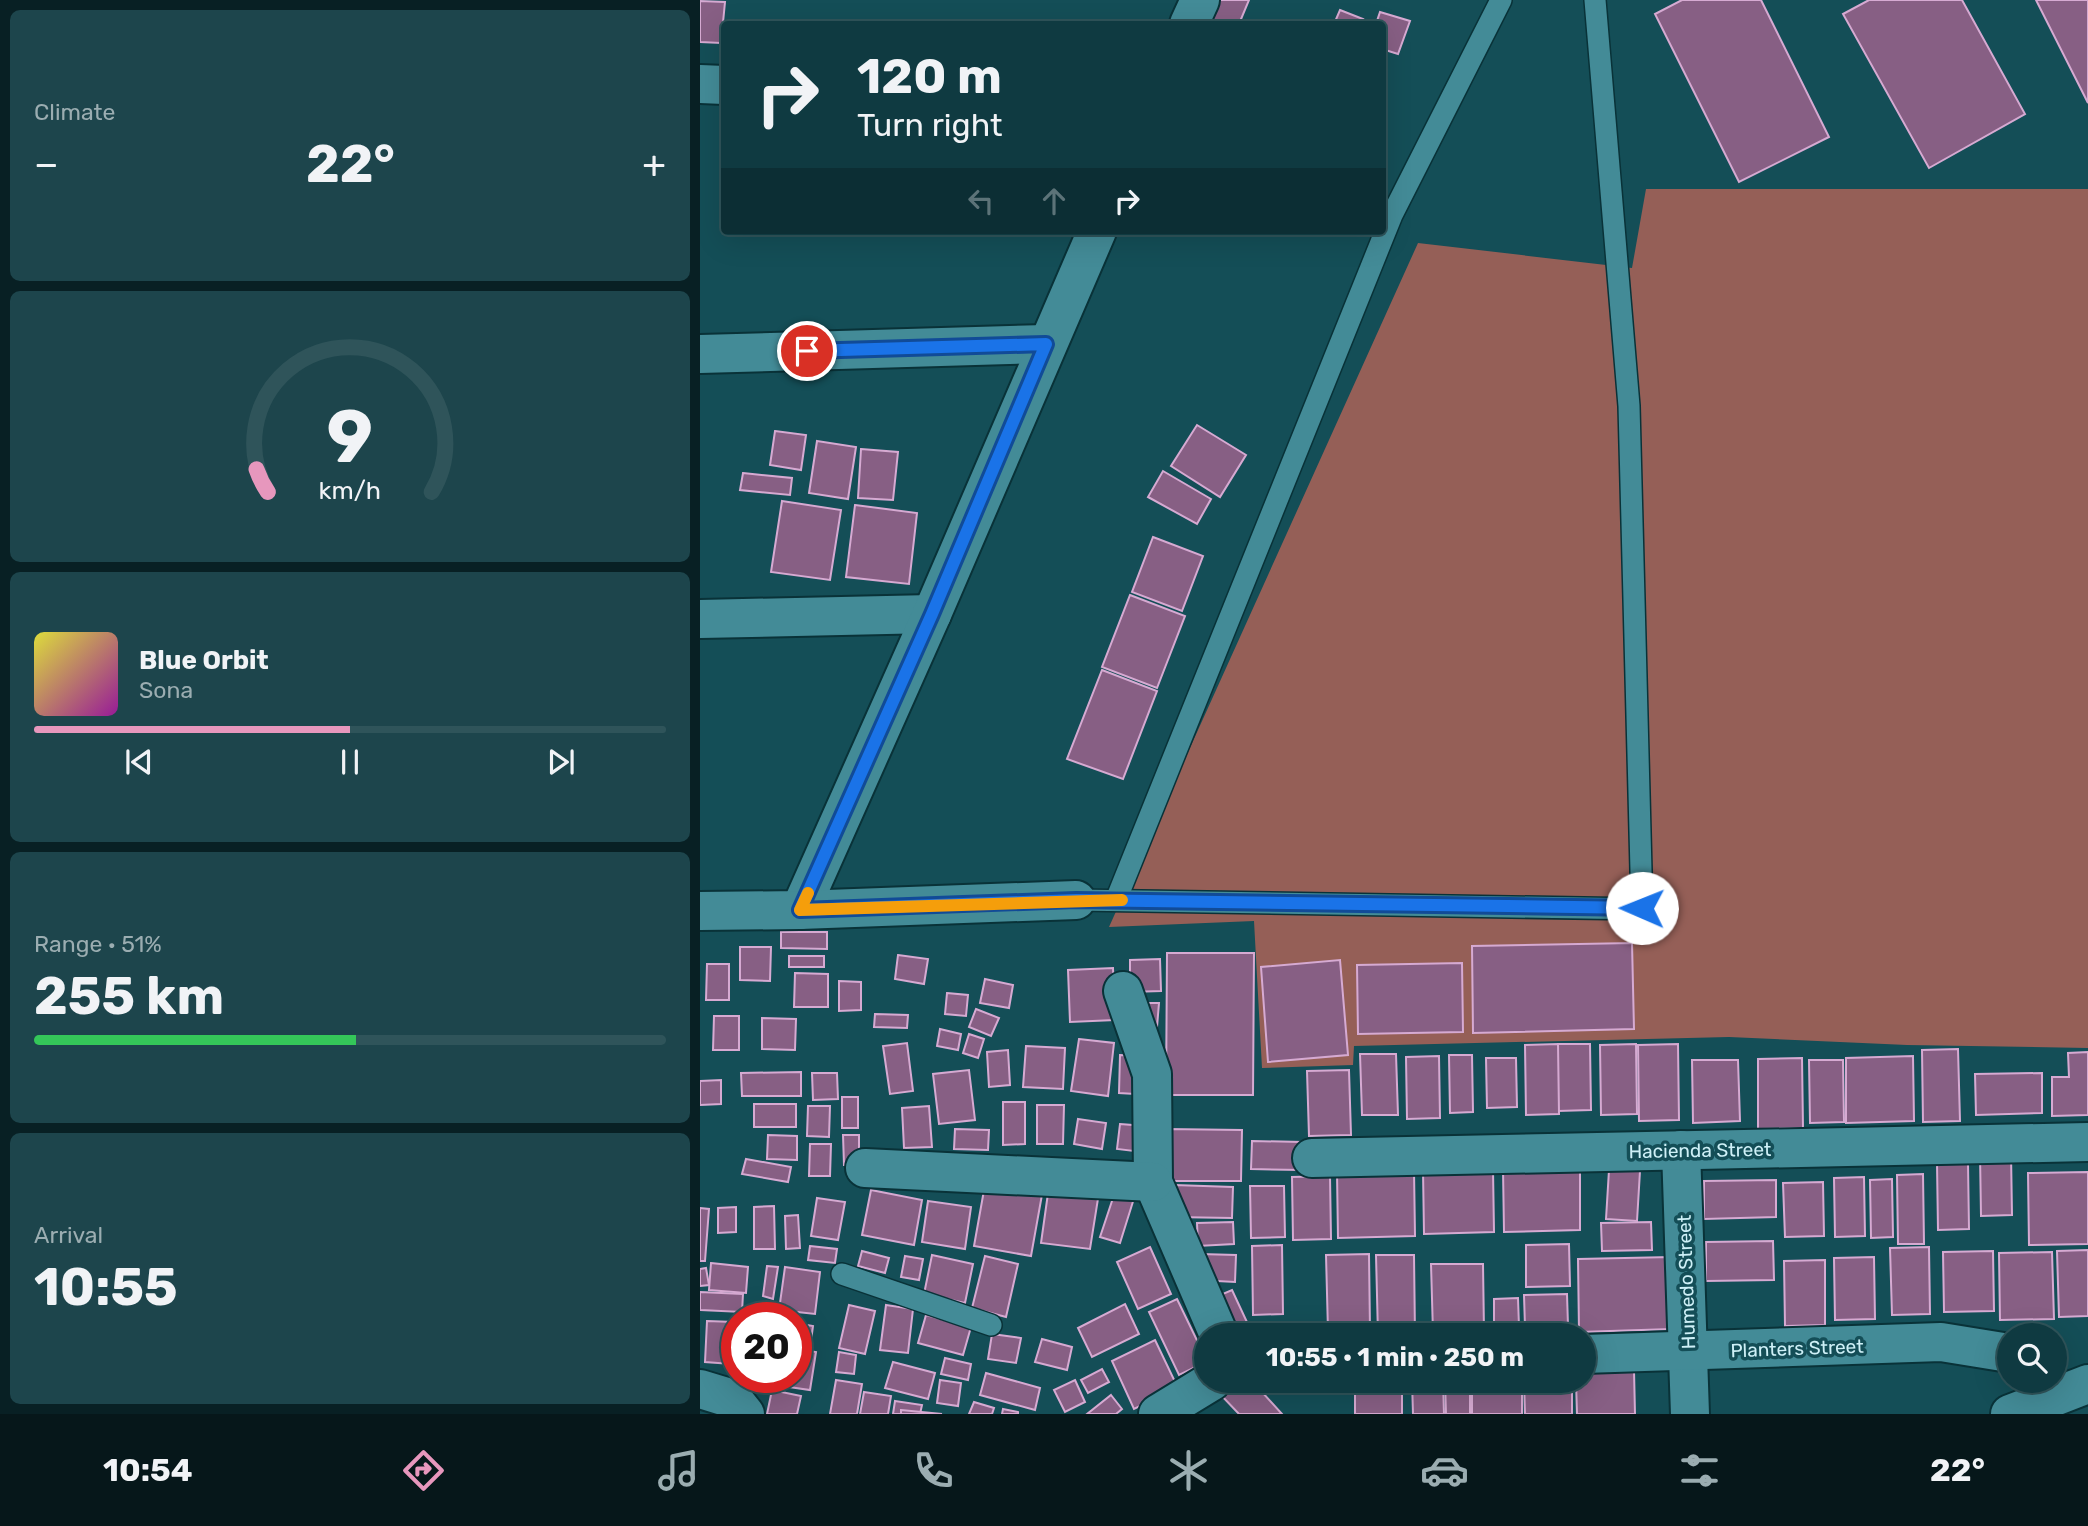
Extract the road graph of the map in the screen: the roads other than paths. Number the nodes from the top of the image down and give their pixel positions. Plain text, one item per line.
1 (1200, 0) edge
2 (1501, 0) edge
3 (1595, 0) edge
4 (1190, 21) edge
5 (700, 85) edge
6 (721, 85) edge
7 (1386, 230) edge
8 (1095, 235) edge
9 (1384, 235) edge
10 (1046, 344) junction
11 (700, 354) edge
12 (932, 614) junction
13 (700, 619) edge
14 (1076, 900) joint
15 (1116, 900) junction
16 (800, 910) junction
17 (700, 911) edge
18 (1123, 991) dead end
19 (2088, 1142) edge
20 (1681, 1150) junction
21 (1312, 1158) dead end
22 (865, 1168) dead end
23 (1153, 1182) junction
24 (842, 1274) dead end
25 (1214, 1323) edge
26 (991, 1325) dead end
27 (1997, 1351) edge
28 (1689, 1352) junction
29 (1596, 1354) edge
30 (2076, 1380) edge
31 (700, 1389) edge
32 (1194, 1392) edge
33 (745, 1414) edge
34 (1158, 1414) edge
35 (1690, 1414) edge
36 (2010, 1414) edge

1 - 4 street
2 - 7 lane
3 - 15 lane
5 - 6 street
8 - 10 street
9 - 15 lane
10 - 11 street
10 - 12 street
12 - 13 street
12 - 16 street
14 - 15 lane
14 - 16 street
16 - 17 street
18 - 23 street
19 - 20 street, Hacienda Street
20 - 21 street, Hacienda Street
20 - 28 street, Humedo Street
22 - 23 street
23 - 25 street
24 - 26 lane
27 - 28 street, Planters Street
28 - 29 street, Planters Street
28 - 35 street, Humedo Street
30 - 36 street
31 - 33 street
32 - 34 street

